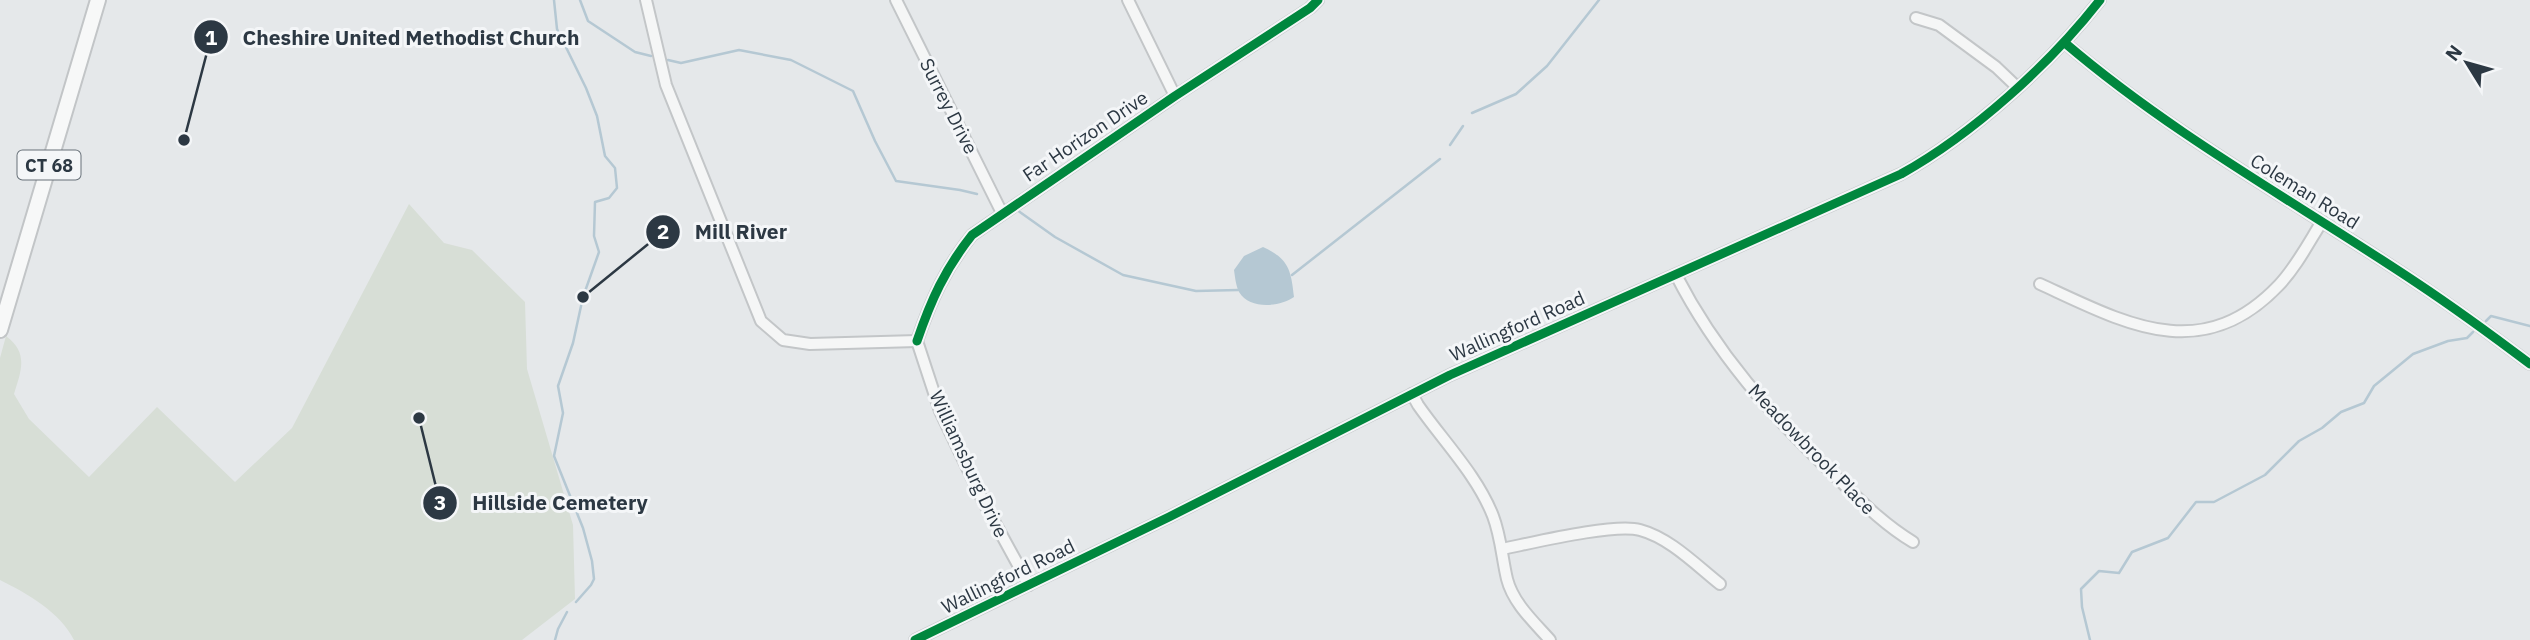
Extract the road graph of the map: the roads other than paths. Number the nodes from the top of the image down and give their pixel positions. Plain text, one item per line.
1 (98, 0) edge
2 (646, 0) edge
3 (896, 0) edge
4 (1128, 0) edge
5 (1318, 0) edge
6 (2100, 0) edge
7 (1916, 18) dead end
8 (2065, 43) junction
9 (2017, 87) junction
10 (1175, 96) junction
11 (1002, 213) junction
12 (2321, 223) junction
13 (1676, 275) junction
14 (2040, 284) dead end
15 (0, 330) edge
16 (918, 341) junction
17 (2530, 364) edge
18 (1412, 394) junction
19 (1913, 542) dead end
20 (1502, 549) junction
21 (1720, 584) dead end
22 (1029, 585) junction
23 (915, 640) edge
24 (1550, 640) edge

1 - 15 main road, CT 68
2 - 16 street
3 - 11 street, Surrey Drive
4 - 10 street
5 - 10 street, Far Horizon Drive
6 - 8 street, Wallingford Road
7 - 9 street
8 - 9 street, Wallingford Road
8 - 12 street, Coleman Road
9 - 13 street, Wallingford Road
10 - 11 street, Far Horizon Drive
11 - 16 street, Far Horizon Drive
12 - 14 street
12 - 17 street, Coleman Road
13 - 18 street, Wallingford Road
13 - 19 street, Meadowbrook Place
16 - 22 street, Williamsburg Drive
18 - 20 street
18 - 22 street, Wallingford Road
20 - 21 street
20 - 24 street
22 - 23 street, Wallingford Road

